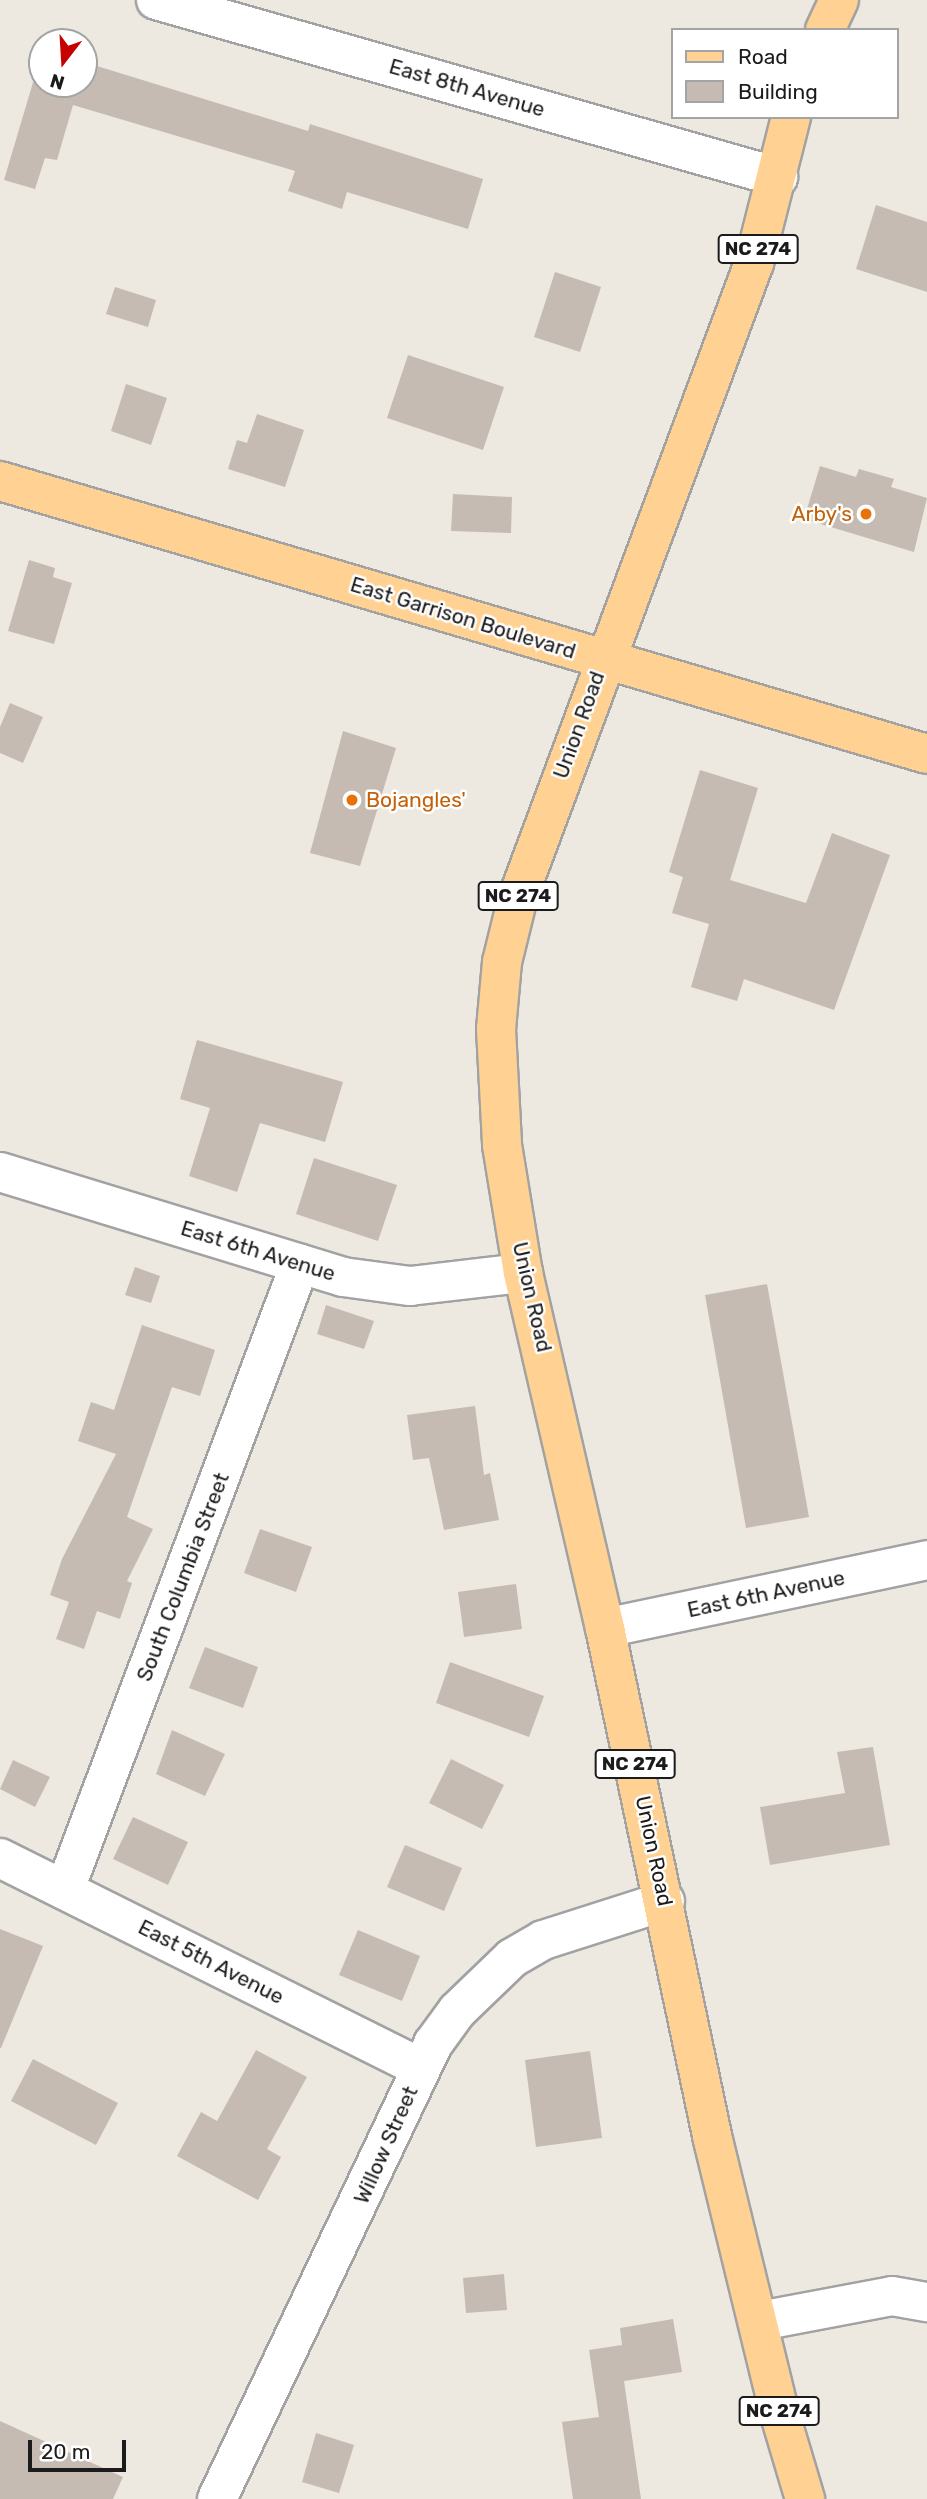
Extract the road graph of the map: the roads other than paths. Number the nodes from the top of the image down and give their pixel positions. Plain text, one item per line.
1 (156, 0) edge
2 (809, 0) edge
3 (839, 0) edge
4 (806, 28) edge
5 (826, 28) edge
6 (791, 119) edge
7 (778, 177) junction
8 (0, 481) edge
9 (603, 659) junction
10 (927, 754) edge
11 (0, 1171) edge
12 (300, 1265) junction
13 (523, 1273) junction
14 (927, 1560) edge
15 (606, 1628) junction
16 (0, 1858) edge
17 (65, 1889) junction
18 (665, 1901) junction
19 (421, 2068) junction
20 (927, 2302) edge
21 (760, 2322) junction
22 (217, 2499) edge
23 (805, 2499) edge

1 - 7 street, East 8th Avenue
2 - 4 main road
3 - 5 main road
6 - 7 main road, Union Road / NC 274
7 - 9 main road, Union Road / NC 274
8 - 9 main road, East Garrison Boulevard
9 - 10 main road, East Garrison Boulevard
9 - 13 main road, Union Road / NC 274
11 - 12 street, East 6th Avenue
12 - 13 street, East 6th Avenue
12 - 17 street, South Columbia Street
13 - 15 main road, Union Road / NC 274
14 - 15 street, East 6th Avenue
15 - 18 main road, Union Road / NC 274
16 - 17 street, East 5th Avenue
17 - 19 street, East 5th Avenue
18 - 19 street, Willow Street
18 - 21 main road, Union Road / NC 274
19 - 22 street, Willow Street
20 - 21 street
21 - 23 main road, Union Road / NC 274

